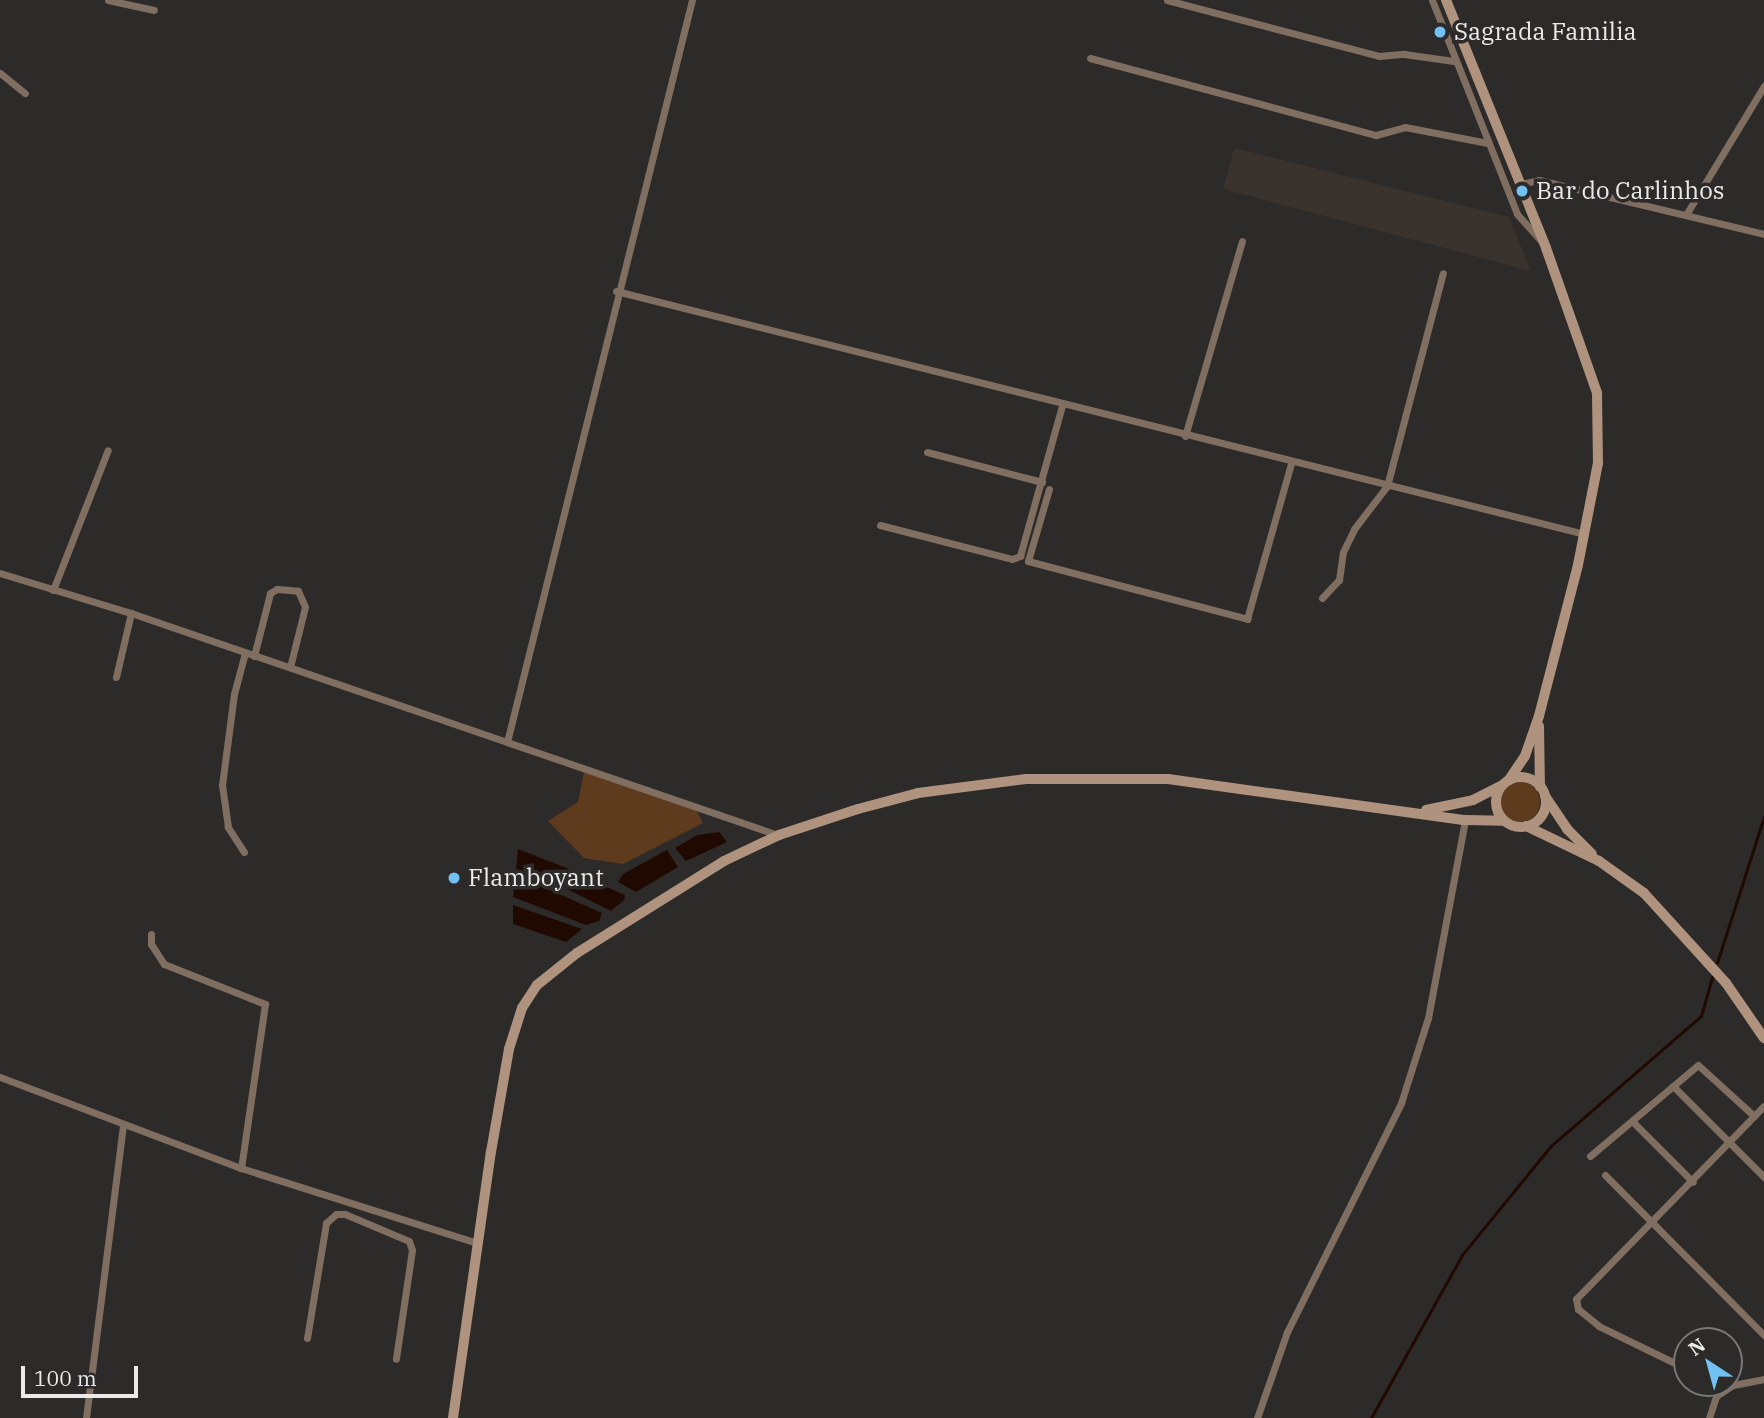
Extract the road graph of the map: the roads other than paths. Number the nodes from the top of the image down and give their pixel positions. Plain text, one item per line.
1 (108, 0) edge
2 (692, 0) edge
3 (1167, 0) edge
4 (1432, 0) edge
5 (1446, 0) edge
6 (154, 10) dead end
7 (1090, 58) dead end
8 (1454, 61) junction
9 (0, 73) edge
10 (1764, 86) edge
11 (25, 93) dead end
12 (1487, 144) junction
13 (1520, 184) junction
14 (1687, 214) junction
15 (1764, 234) edge
16 (1242, 241) dead end
17 (1545, 243) junction
18 (1443, 273) dead end
19 (616, 291) junction
20 (1062, 406) junction
21 (1185, 436) junction
22 (108, 450) dead end
23 (927, 452) dead end
24 (1291, 463) junction
25 (1042, 482) junction
26 (1387, 486) junction
27 (1049, 489) dead end
28 (880, 525) dead end
29 (1585, 534) junction
30 (0, 573) edge
31 (53, 590) junction
32 (1322, 598) dead end
33 (131, 613) junction
34 (245, 653) junction
35 (254, 656) junction
36 (290, 667) junction
37 (116, 677) dead end
38 (1539, 716) junction
39 (507, 742) junction
40 (1505, 783) junction
41 (1542, 790) junction
42 (1462, 803) junction
43 (1420, 811) junction
44 (1465, 820) junction
45 (1504, 821) junction
46 (1526, 827) junction
47 (779, 835) junction
48 (244, 852) dead end
49 (1599, 861) junction
50 (151, 934) dead end
51 (1764, 1038) edge
52 (0, 1077) edge
53 (1673, 1086) junction
54 (1764, 1106) edge
55 (1754, 1116) junction
56 (1634, 1124) junction
57 (123, 1125) junction
58 (1730, 1142) junction
59 (1590, 1156) dead end
60 (241, 1168) junction
61 (1605, 1175) dead end
62 (1764, 1177) edge
63 (1693, 1182) junction
64 (374, 1209) junction
65 (1654, 1222) junction
66 (370, 1223) junction
67 (478, 1243) junction
68 (1764, 1335) edge
69 (307, 1338) dead end
70 (396, 1359) dead end
71 (1673, 1363) edge
72 (1764, 1379) edge
73 (1743, 1385) edge
74 (1716, 1397) edge
75 (86, 1418) edge
76 (453, 1418) edge
77 (1257, 1418) edge
78 (1709, 1418) edge

1 - 6 street
2 - 19 street
3 - 8 street
4 - 8 street
5 - 13 street
7 - 12 street
8 - 12 street
9 - 11 street
10 - 14 street
12 - 17 street
13 - 14 street
13 - 17 street
14 - 15 street
16 - 21 street
17 - 29 street
18 - 26 street
19 - 20 street
19 - 39 street
20 - 21 street
20 - 25 street
21 - 24 street
22 - 31 street
23 - 25 street
24 - 26 street
24 - 27 street
25 - 28 street
26 - 29 street
26 - 32 street
29 - 38 street
30 - 31 street
31 - 33 street
33 - 34 street
33 - 37 street
34 - 35 street
34 - 48 street
35 - 36 street
35 - 36 street
36 - 39 street
38 - 40 street
38 - 41 street
39 - 47 street
40 - 41 street
40 - 42 street
40 - 45 street
41 - 46 street
41 - 49 street
42 - 43 street
42 - 44 street
43 - 44 street
43 - 47 street
44 - 45 street
44 - 77 street
45 - 46 street
46 - 49 street
47 - 67 street
49 - 51 street
50 - 60 street
52 - 57 street
53 - 55 street
53 - 56 street
53 - 58 street
54 - 55 street
55 - 58 street
56 - 59 street
56 - 63 street
57 - 60 street
57 - 75 street
58 - 62 street
58 - 63 street
60 - 64 street
61 - 65 street
63 - 65 street
64 - 66 street
64 - 67 street
65 - 68 street
65 - 71 street
66 - 69 street
66 - 70 street
67 - 76 street
72 - 73 street
74 - 78 street

